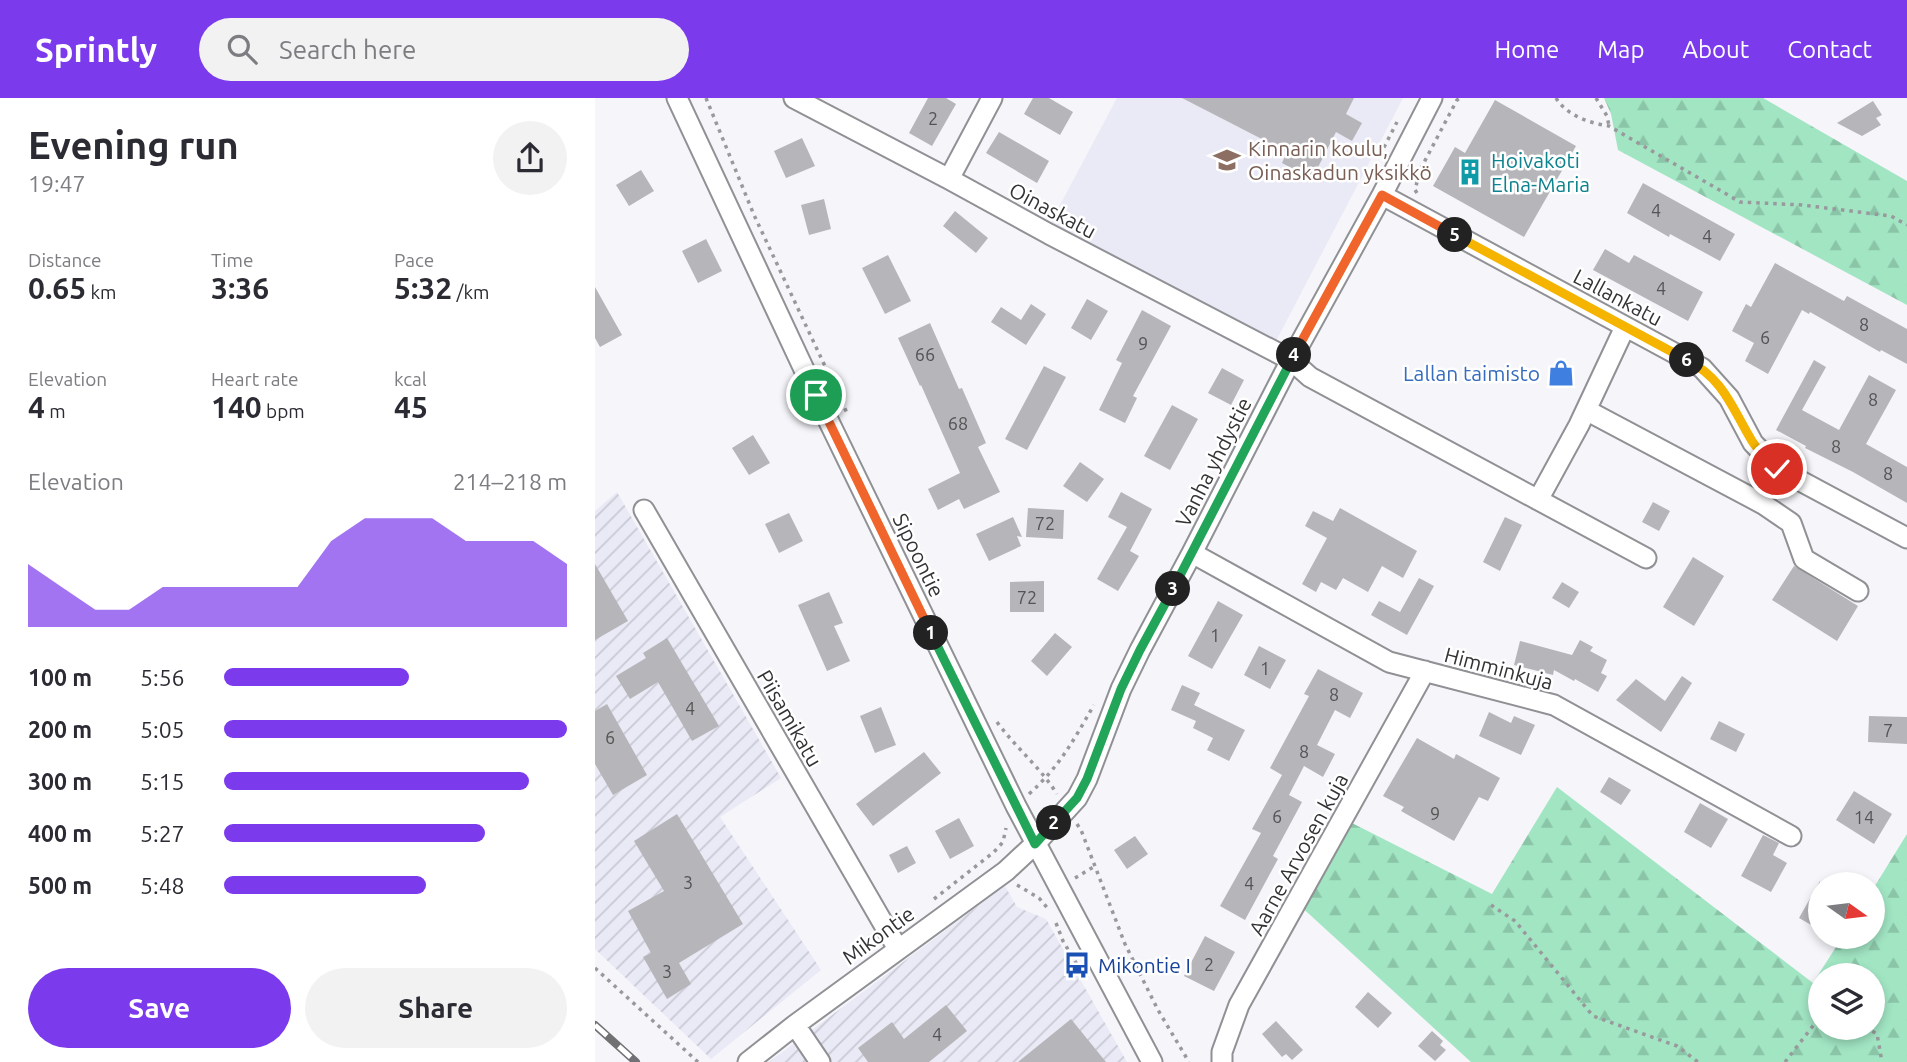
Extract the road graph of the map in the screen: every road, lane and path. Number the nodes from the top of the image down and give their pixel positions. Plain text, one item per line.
1 (706, 98) edge
2 (794, 98) edge
3 (992, 98) edge
4 (1432, 98) edge
5 (1556, 98) edge
6 (1596, 98) edge
7 (1458, 99) edge
8 (682, 100) edge
9 (1609, 126) junction
10 (1420, 170) dead end
11 (949, 178) junction
12 (1382, 195) junction
13 (1907, 225) edge
14 (1625, 327) junction
15 (1291, 360) junction
16 (1586, 410) junction
17 (848, 416) dead end
18 (1538, 500) junction
19 (644, 510) dead end
20 (1907, 538) edge
21 (1192, 553) junction
22 (1646, 558) dead end
23 (1858, 591) dead end
24 (1425, 671) junction
25 (991, 714) dead end
26 (1067, 809) junction
27 (1790, 836) dead end
28 (1035, 844) junction
29 (1039, 898) dead end
30 (1490, 905) dead end
31 (1050, 912) dead end
32 (1054, 920) dead end
33 (898, 949) junction
34 (595, 968) edge
35 (1085, 978) dead end
36 (795, 1025) junction
37 (1808, 1033) edge
38 (1878, 1040) edge
39 (698, 1062) edge
40 (748, 1062) edge
41 (820, 1062) edge
42 (1152, 1062) edge
43 (1189, 1062) edge
44 (1222, 1062) edge
45 (1698, 1062) edge
46 (1785, 1062) edge
47 (1882, 1062) edge

1 - 17 path
2 - 11 street, Oinaskatu
3 - 11 street
4 - 12 street, Vanha yhdystie
5 - 9 path
6 - 9 path
7 - 10 path
8 - 28 street, Sipoontie
9 - 13 path
11 - 15 street, Oinaskatu
12 - 14 street, Lallankatu
12 - 15 street, Vanha yhdystie
14 - 16 street
14 - 20 street, Lallankatu
15 - 18 street, Oinaskatu
15 - 21 street, Vanha yhdystie
16 - 18 street
16 - 23 street
18 - 22 street, Oinaskatu
19 - 33 street, Piisamikatu
21 - 24 street, Himminkuja
21 - 26 street, Vanha yhdystie
24 - 27 street, Himminkuja
24 - 44 street, Aarne Arvosen kuja
25 - 26 path
26 - 28 street, Vanha yhdystie
26 - 43 path
28 - 33 street, Mikontie
28 - 42 street, Sipoontie
29 - 31 path
30 - 45 path
32 - 35 path
33 - 36 street, Mikontie
34 - 39 path
36 - 40 street, Mikontie
36 - 41 street
37 - 46 path
38 - 47 path

